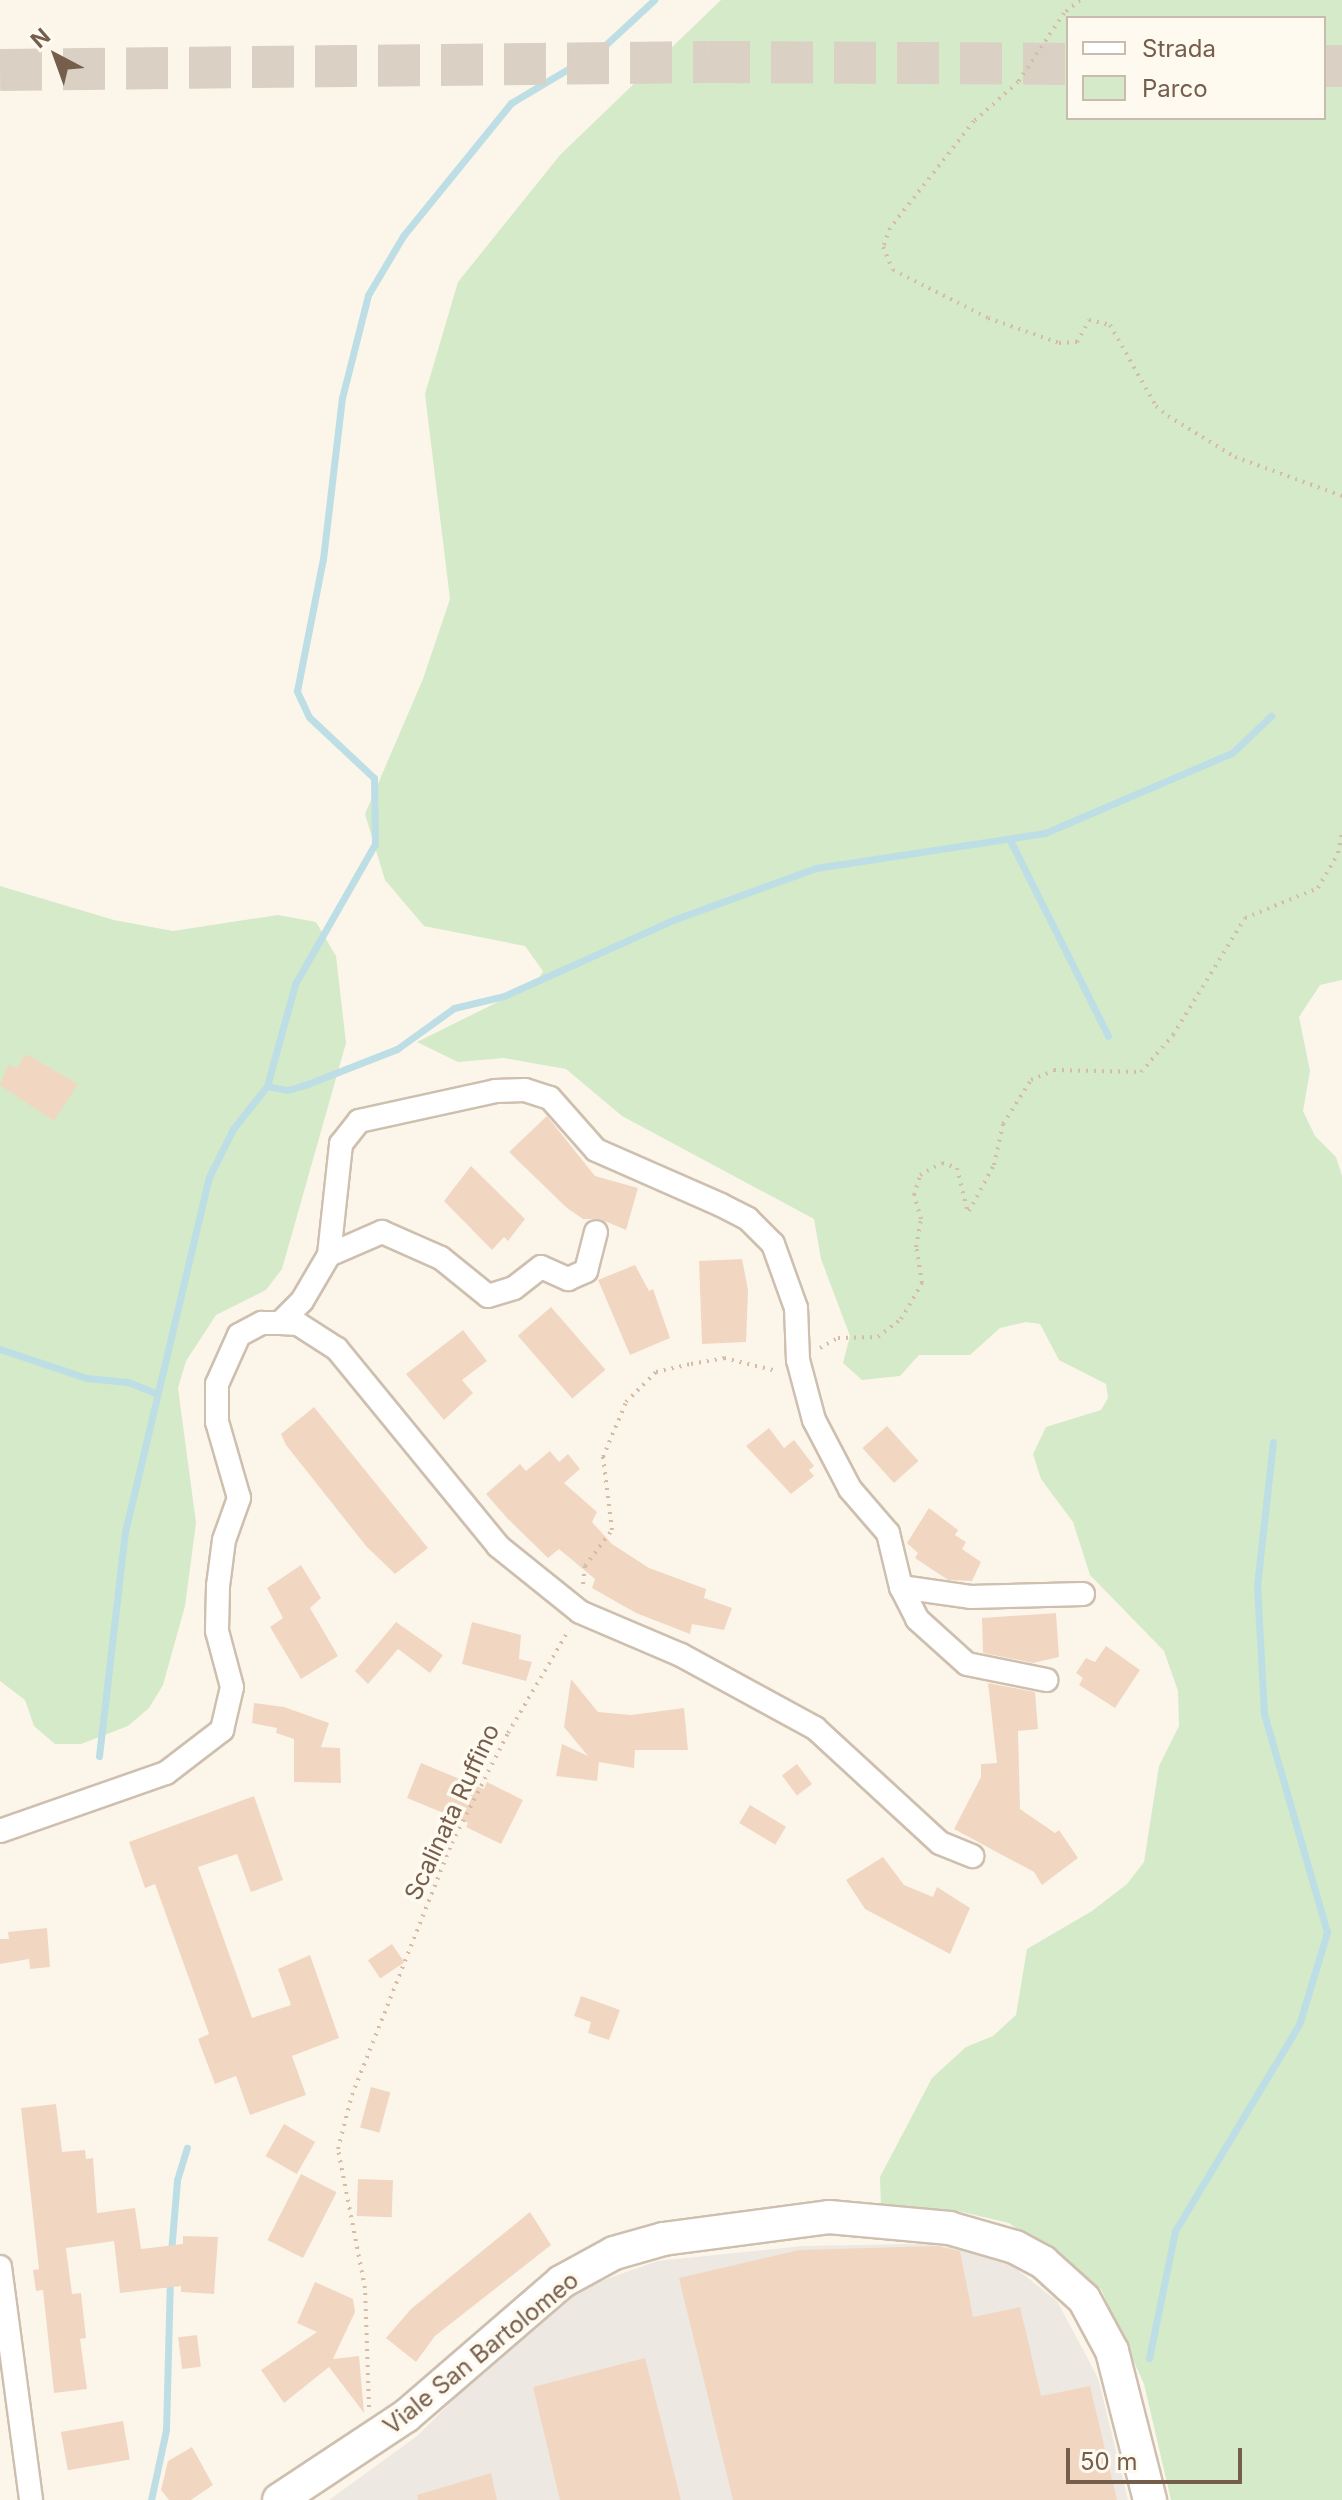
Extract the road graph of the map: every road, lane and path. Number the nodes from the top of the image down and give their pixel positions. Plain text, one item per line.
1 (1080, 0) edge
2 (1342, 496) edge
3 (1342, 833) edge
4 (596, 1232) dead end
5 (329, 1255) junction
6 (280, 1323) junction
7 (798, 1360) junction
8 (901, 1587) junction
9 (1083, 1594) dead end
10 (580, 1612) junction
11 (1046, 1680) dead end
12 (0, 1831) edge
13 (972, 1856) dead end
14 (0, 2267) edge
15 (370, 2442) junction
16 (31, 2500) edge
17 (279, 2500) edge
18 (1150, 2500) edge

1 - 2 path
3 - 7 path, Scalinata Ruffino
4 - 5 street
5 - 6 street
5 - 7 street
6 - 10 street
6 - 12 street
7 - 8 street
7 - 10 path, Scalinata Ruffino
8 - 9 street
8 - 11 street
10 - 13 street
10 - 15 path, Scalinata Ruffino
14 - 16 street
15 - 17 main road, Viale San Bartolomeo
15 - 18 main road, Viale San Bartolomeo

